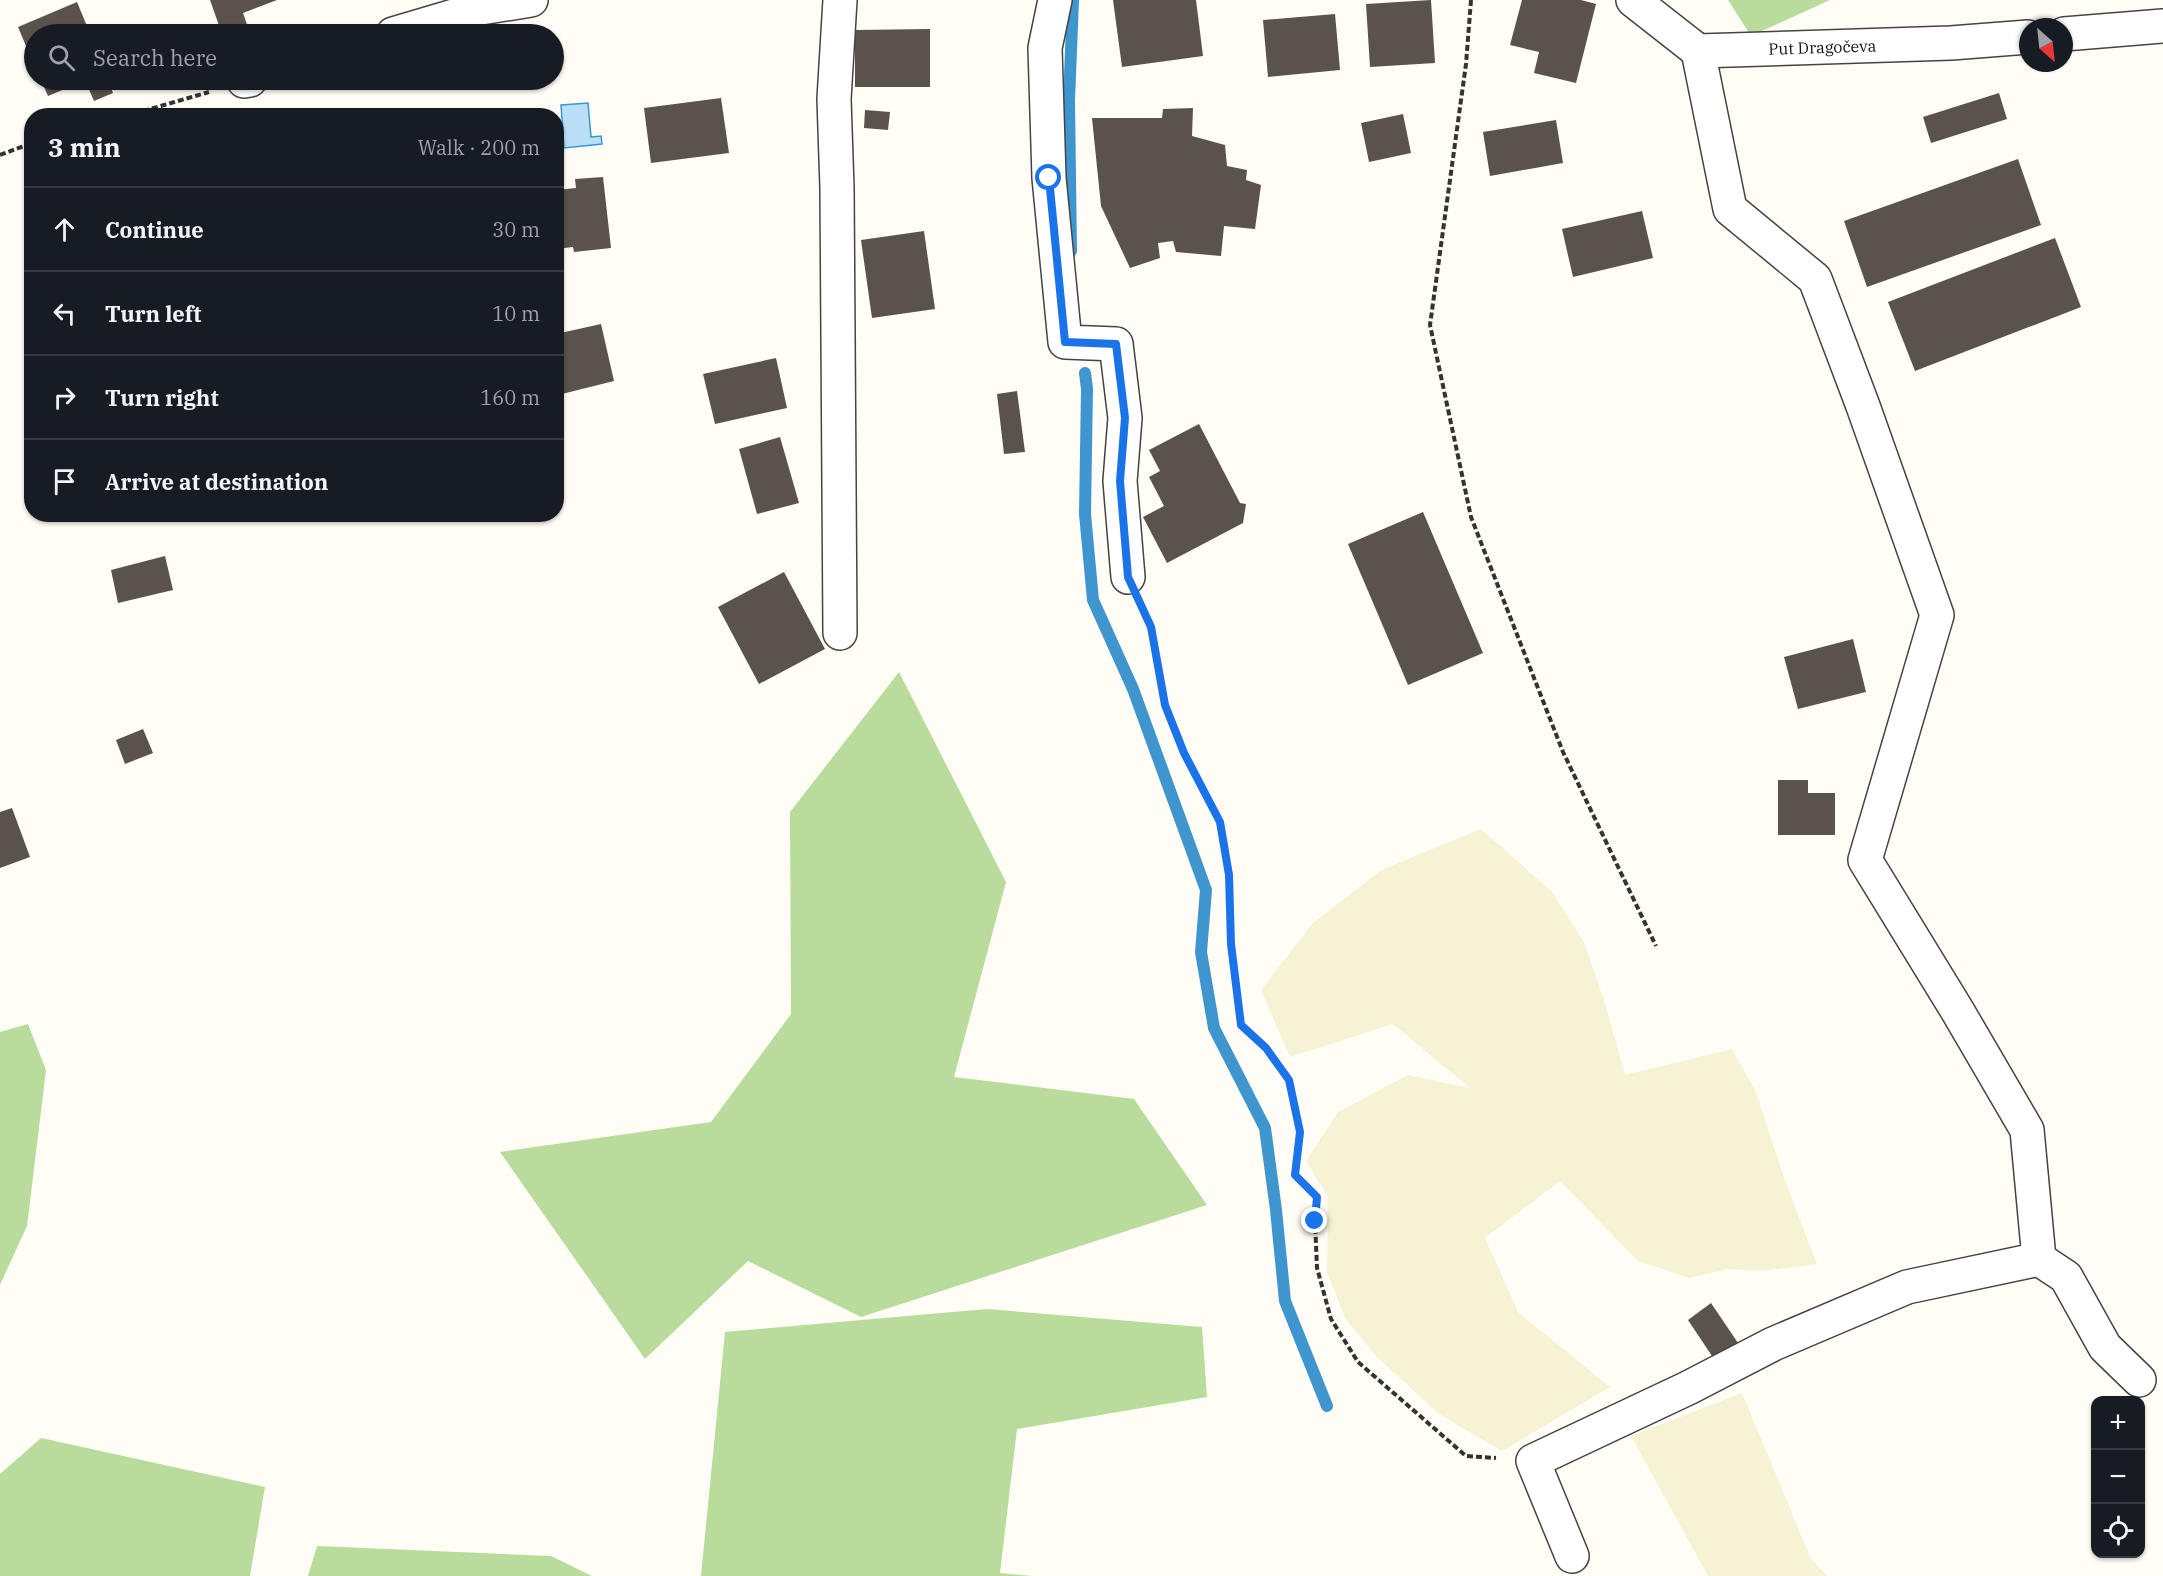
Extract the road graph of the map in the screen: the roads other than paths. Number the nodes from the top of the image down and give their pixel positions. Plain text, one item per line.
1 (531, 0) edge
2 (840, 0) edge
3 (1055, 0) edge
4 (1634, 0) edge
5 (426, 24) edge
6 (2163, 26) edge
7 (2073, 33) edge
8 (2019, 38) edge
9 (1698, 51) junction
10 (1128, 577) road end
11 (840, 633) dead end
12 (2039, 1259) junction
13 (2139, 1380) dead end
14 (1572, 1556) dead end

1 - 5 street
2 - 11 street
3 - 10 street
4 - 9 street
6 - 7 street
8 - 9 street, Put Dragočeva
9 - 12 street
12 - 13 street
12 - 14 street

